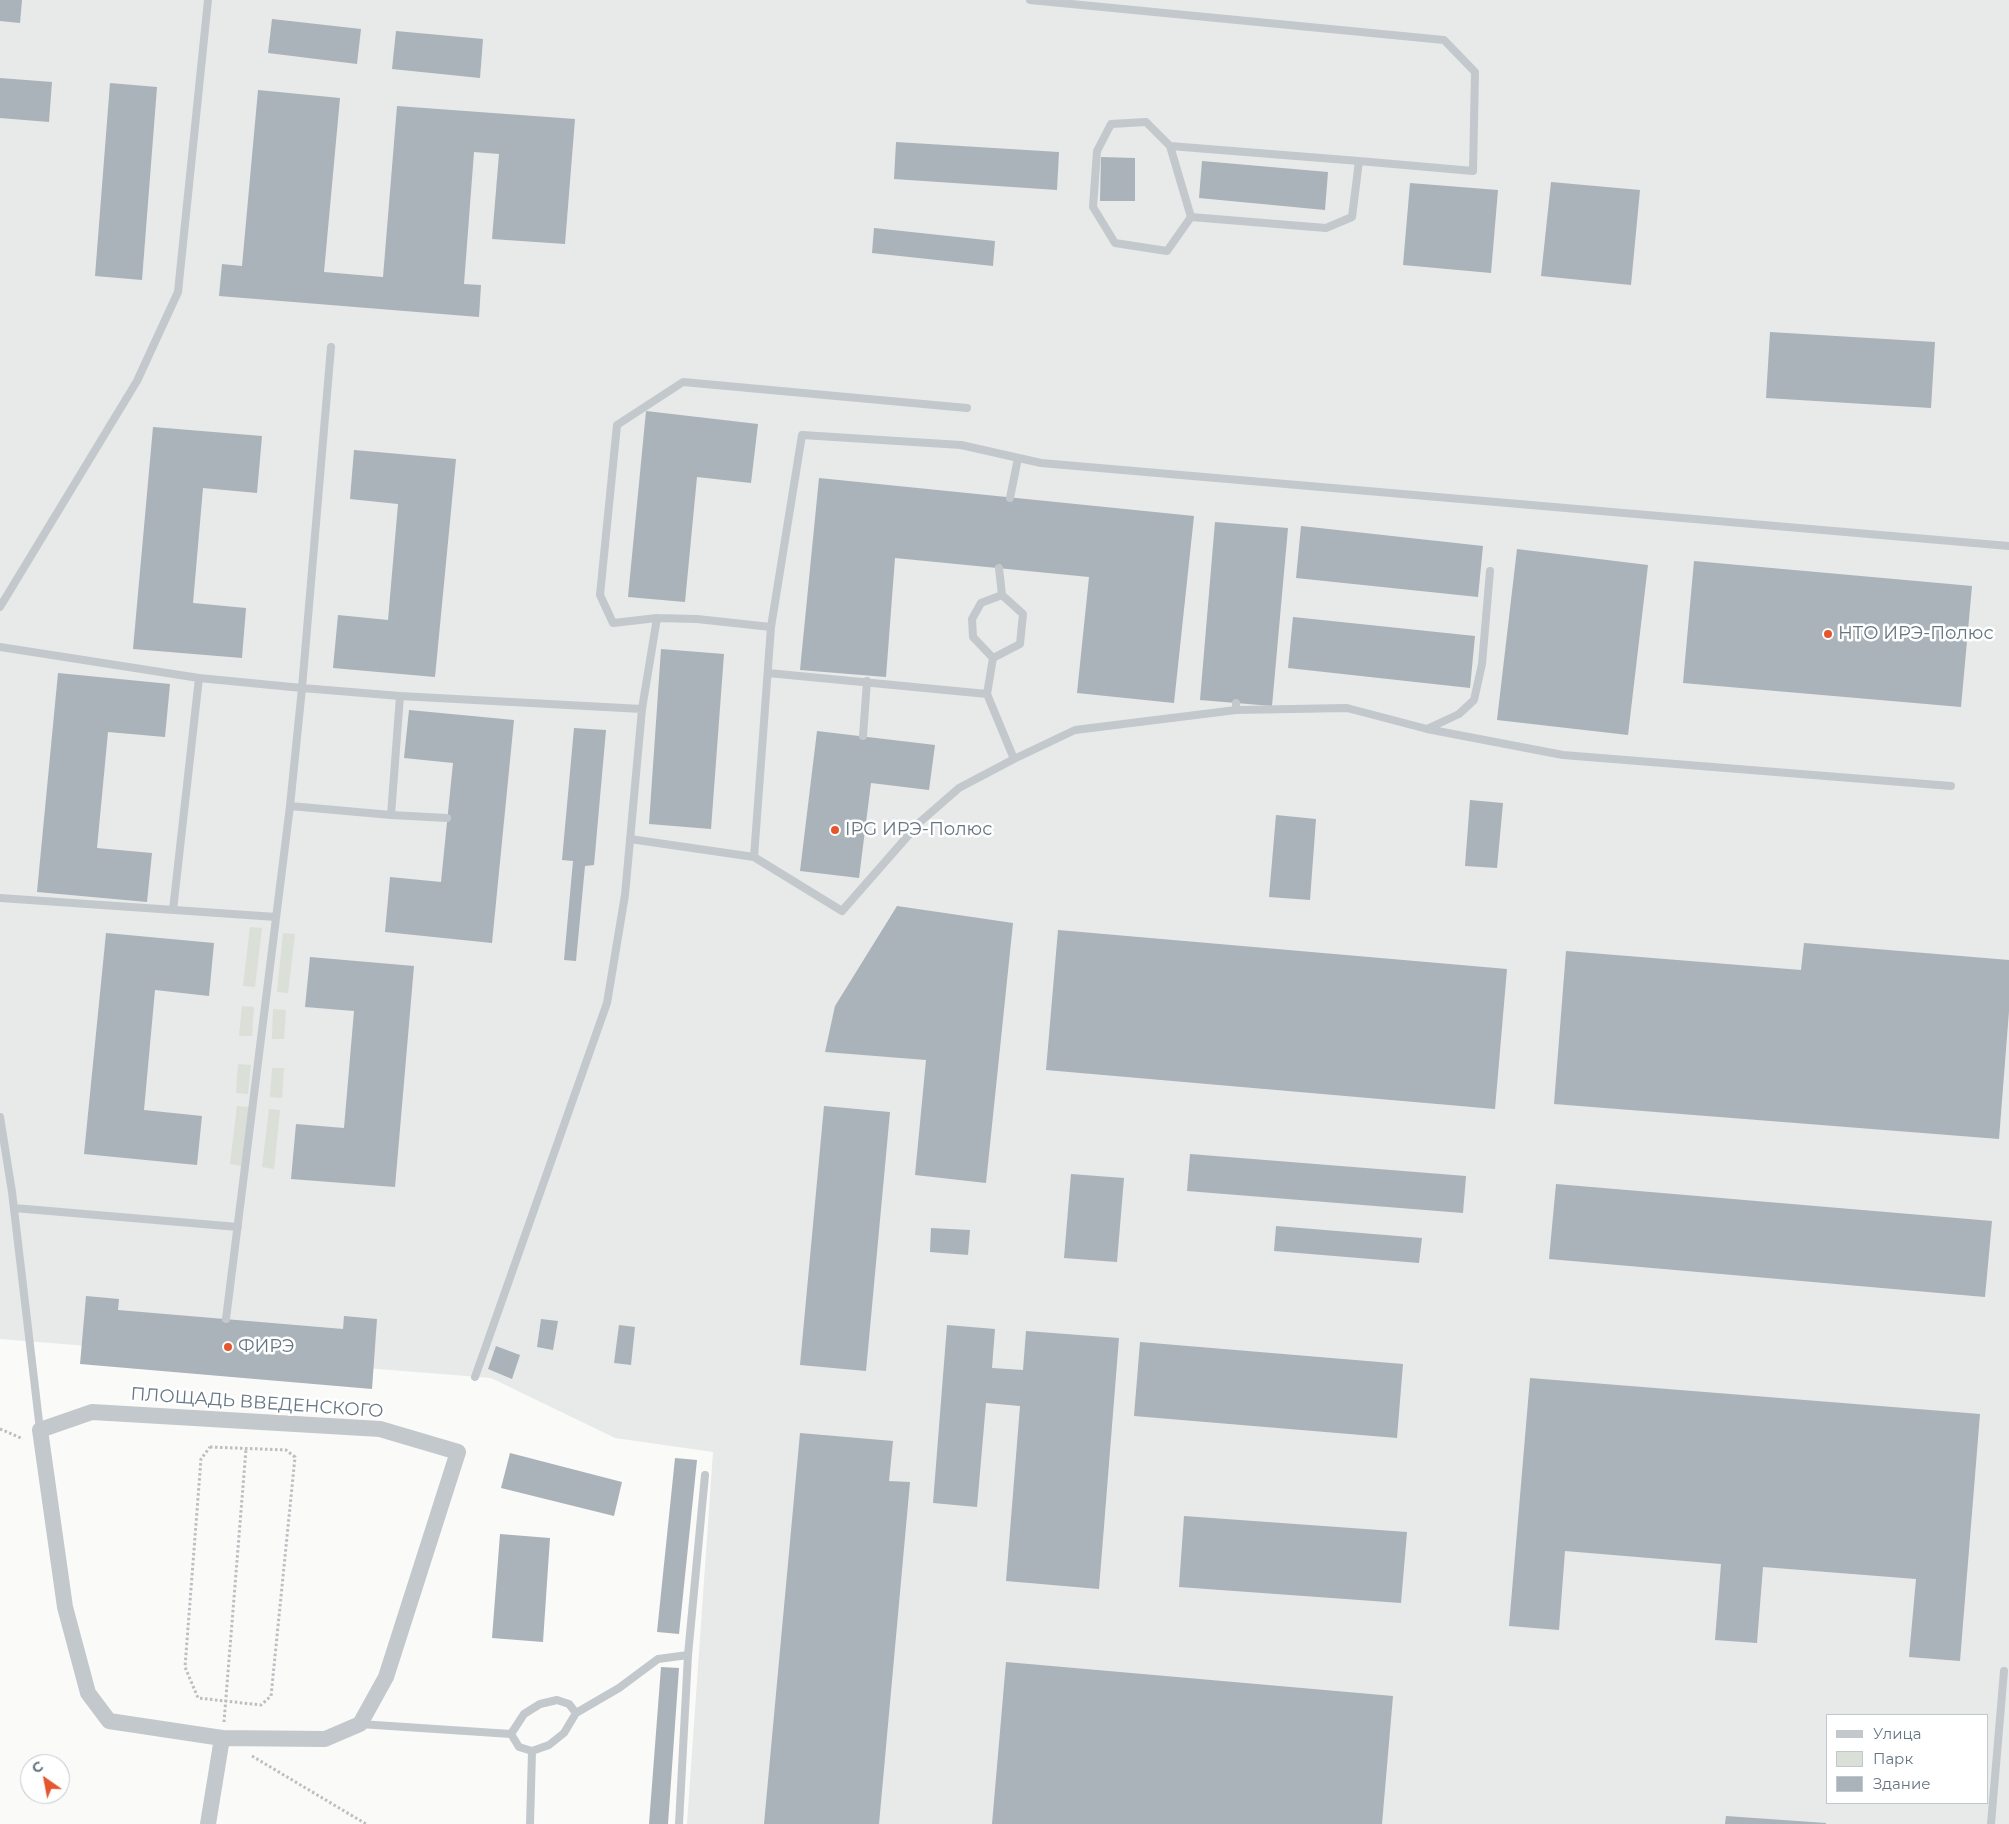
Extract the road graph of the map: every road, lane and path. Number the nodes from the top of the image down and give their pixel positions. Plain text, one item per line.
1 (208, 0) edge
2 (1030, 0) edge
3 (1170, 146) junction
4 (1359, 161) junction
5 (1192, 217) junction
6 (331, 347) dead end
7 (967, 408) dead end
8 (1018, 458) junction
9 (1010, 498) dead end
10 (2009, 546) edge
11 (999, 568) dead end
12 (1490, 571) dead end
13 (1002, 595) junction
14 (0, 607) edge
15 (657, 618) junction
16 (771, 627) junction
17 (0, 647) edge
18 (993, 658) junction
19 (768, 673) junction
20 (199, 678) junction
21 (867, 681) junction
22 (302, 688) junction
23 (987, 694) junction
24 (400, 696) junction
25 (642, 709) junction
26 (1427, 729) junction
27 (863, 736) dead end
28 (1014, 759) junction
29 (1952, 786) dead end
30 (290, 806) junction
31 (391, 815) junction
32 (447, 818) dead end
33 (630, 839) junction
34 (754, 857) junction
35 (0, 898) edge
36 (173, 910) junction
37 (276, 917) junction
38 (0, 1117) edge
39 (14, 1208) junction
40 (238, 1227) junction
41 (226, 1319) dead end
42 (475, 1377) dead end
43 (0, 1429) edge
44 (40, 1430) junction
45 (246, 1449) junction
46 (705, 1475) dead end
47 (688, 1655) junction
48 (2004, 1671) dead end
49 (226, 1701) junction
50 (2005, 1702) edge
51 (576, 1713) junction
52 (360, 1724) junction
53 (511, 1734) junction
54 (222, 1738) junction
55 (532, 1751) junction
56 (247, 1754) dead end
57 (208, 1824) edge
58 (366, 1824) edge
59 (530, 1824) edge
60 (680, 1824) edge
61 (1991, 1824) edge

1 - 14 lane
2 - 4 lane
3 - 4 lane
3 - 5 lane
3 - 5 lane
4 - 5 lane
6 - 22 lane
7 - 15 lane
8 - 9 lane
8 - 10 lane
8 - 16 lane
11 - 13 lane
12 - 26 lane
13 - 18 lane
13 - 18 lane
15 - 16 lane
15 - 25 lane
16 - 19 lane
17 - 20 lane
18 - 23 lane
19 - 21 lane
19 - 34 lane
20 - 22 lane
20 - 36 lane
21 - 23 lane
21 - 27 lane
22 - 24 lane
22 - 30 lane
23 - 28 lane
24 - 25 lane
24 - 31 lane
25 - 33 lane
26 - 28 lane
26 - 29 lane
28 - 34 lane
30 - 31 lane
30 - 37 lane
31 - 32 lane
33 - 34 lane
33 - 42 lane
35 - 36 lane
36 - 37 lane
37 - 40 lane
38 - 39 lane
39 - 40 lane
39 - 44 lane
40 - 41 lane
43 - 44 path
44 - 52 street, ПЛОЩАДЬ ВВЕДЕНСКОГО
44 - 54 street
45 - 49 path
45 - 49 path
45 - 49 path
46 - 47 lane
47 - 51 lane
47 - 60 lane
48 - 50 lane
49 - 54 path
50 - 61 lane
51 - 53 lane
51 - 55 lane
52 - 53 lane
52 - 54 street
53 - 55 lane
54 - 57 street
55 - 59 lane
56 - 58 path

